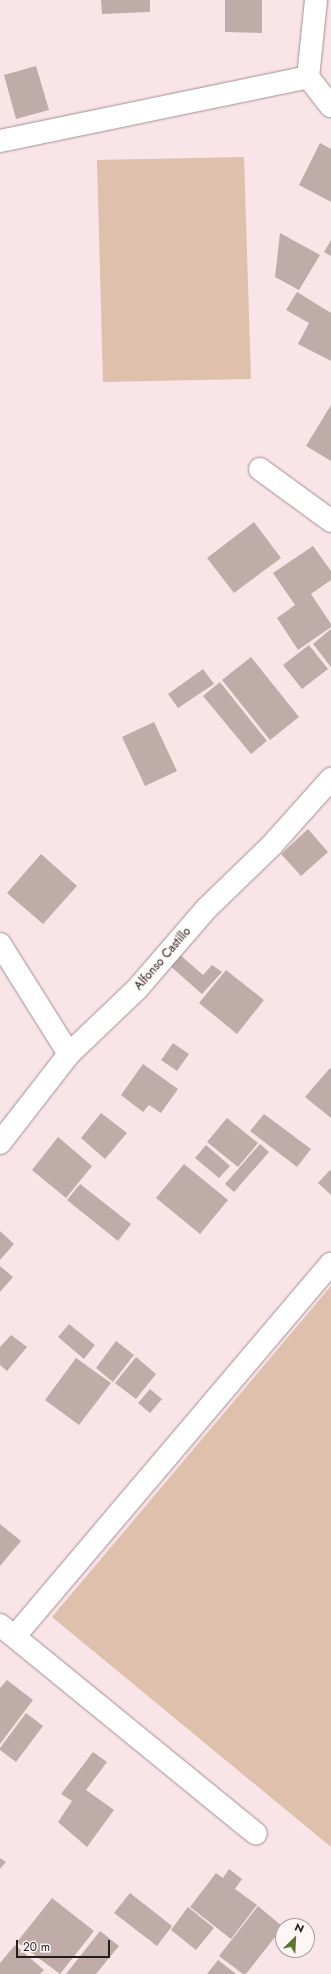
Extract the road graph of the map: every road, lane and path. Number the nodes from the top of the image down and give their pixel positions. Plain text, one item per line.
1 (316, 0) edge
2 (308, 77) junction
3 (331, 106) edge
4 (0, 140) edge
5 (260, 469) dead end
6 (331, 521) edge
7 (331, 779) edge
8 (0, 944) edge
9 (69, 1054) junction
10 (0, 1143) edge
11 (331, 1264) edge
12 (7, 1630) edge
13 (256, 1834) dead end

1 - 2 street
2 - 3 street
2 - 4 street
5 - 6 street
7 - 9 street, Alfonso Castillo
8 - 9 street
9 - 10 street, Alfonso Castillo
11 - 12 street
12 - 13 street

